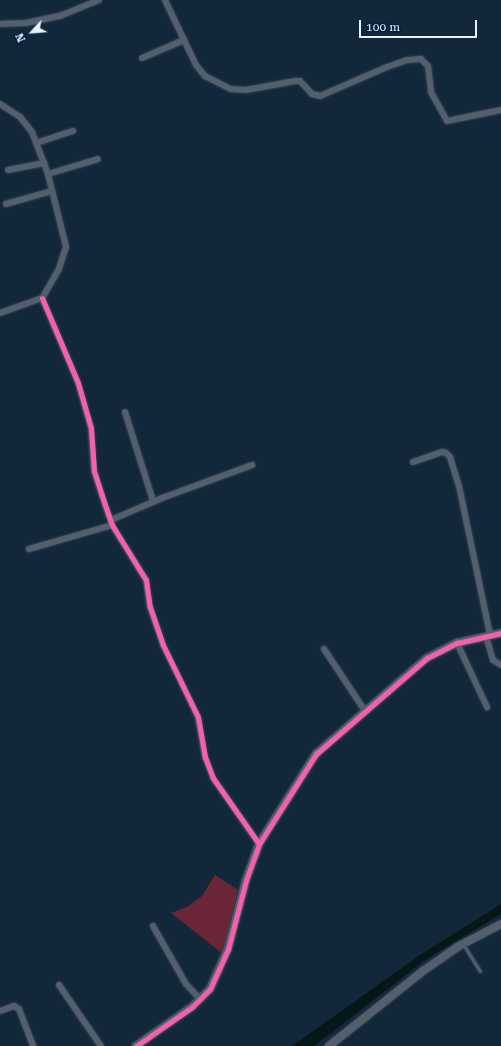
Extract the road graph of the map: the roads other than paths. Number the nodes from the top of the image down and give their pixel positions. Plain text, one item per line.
1 (99, 0) edge
2 (165, 0) edge
3 (0, 24) edge
4 (184, 40) junction
5 (142, 58) dead end
6 (0, 104) edge
7 (501, 110) edge
8 (73, 131) dead end
9 (36, 143) junction
10 (98, 159) dead end
11 (44, 163) junction
12 (8, 170) dead end
13 (48, 174) junction
14 (52, 192) junction
15 (6, 204) dead end
16 (42, 298) junction
17 (0, 313) edge
18 (125, 412) dead end
19 (413, 462) dead end
20 (252, 465) dead end
21 (153, 502) junction
22 (112, 522) junction
23 (29, 549) dead end
24 (501, 633) edge
25 (488, 635) junction
26 (457, 643) junction
27 (324, 649) dead end
28 (501, 665) edge
29 (487, 707) dead end
30 (365, 711) junction
31 (259, 844) junction
32 (501, 924) edge
33 (153, 926) dead end
34 (464, 944) junction
35 (480, 971) dead end
36 (59, 985) dead end
37 (200, 999) junction
38 (0, 1011) edge
39 (33, 1046) edge
40 (101, 1046) edge
41 (136, 1046) edge
42 (329, 1046) edge

1 - 3 street
2 - 4 street
4 - 5 street
4 - 7 street
6 - 9 street
8 - 9 street
9 - 11 street
10 - 13 street
11 - 12 street
11 - 13 street
13 - 14 street
14 - 15 street
14 - 16 street
16 - 17 street
16 - 22 street
18 - 21 street
19 - 25 street
20 - 21 street
21 - 22 street
22 - 23 street
22 - 31 street
24 - 25 street
25 - 26 street
25 - 28 street
26 - 29 street
26 - 30 street
27 - 30 street
30 - 31 street
31 - 37 street
32 - 34 street
33 - 37 street
34 - 35 lane
34 - 42 street
36 - 40 street
37 - 41 street
38 - 39 street

